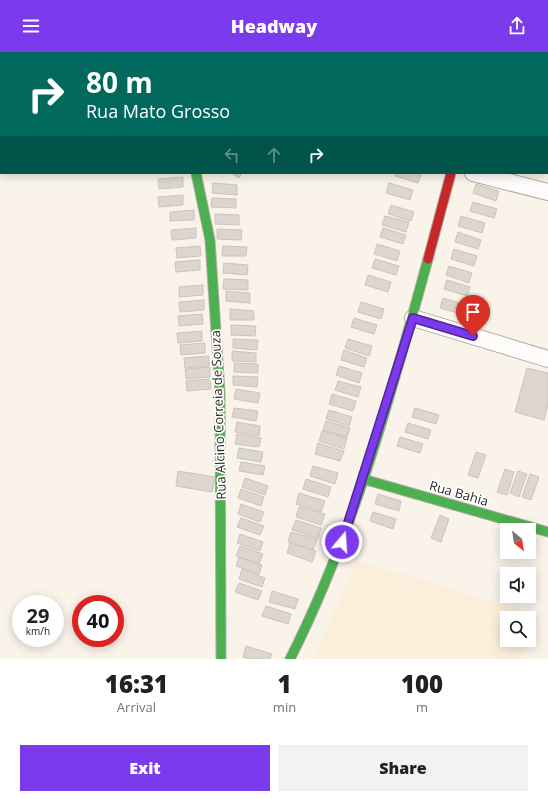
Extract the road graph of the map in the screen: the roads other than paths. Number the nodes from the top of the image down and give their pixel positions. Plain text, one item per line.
1 (196, 174) edge
2 (451, 174) edge
3 (477, 174) edge
4 (548, 192) edge
5 (413, 318) junction
6 (548, 359) edge
7 (363, 479) junction
8 (548, 532) edge
9 (221, 659) edge
10 (290, 659) edge

1 - 9 street, Rua Alcino Correia de Souza
2 - 5 street
3 - 4 street
5 - 6 street
5 - 7 street
7 - 8 street, Rua Bahia
7 - 10 street

